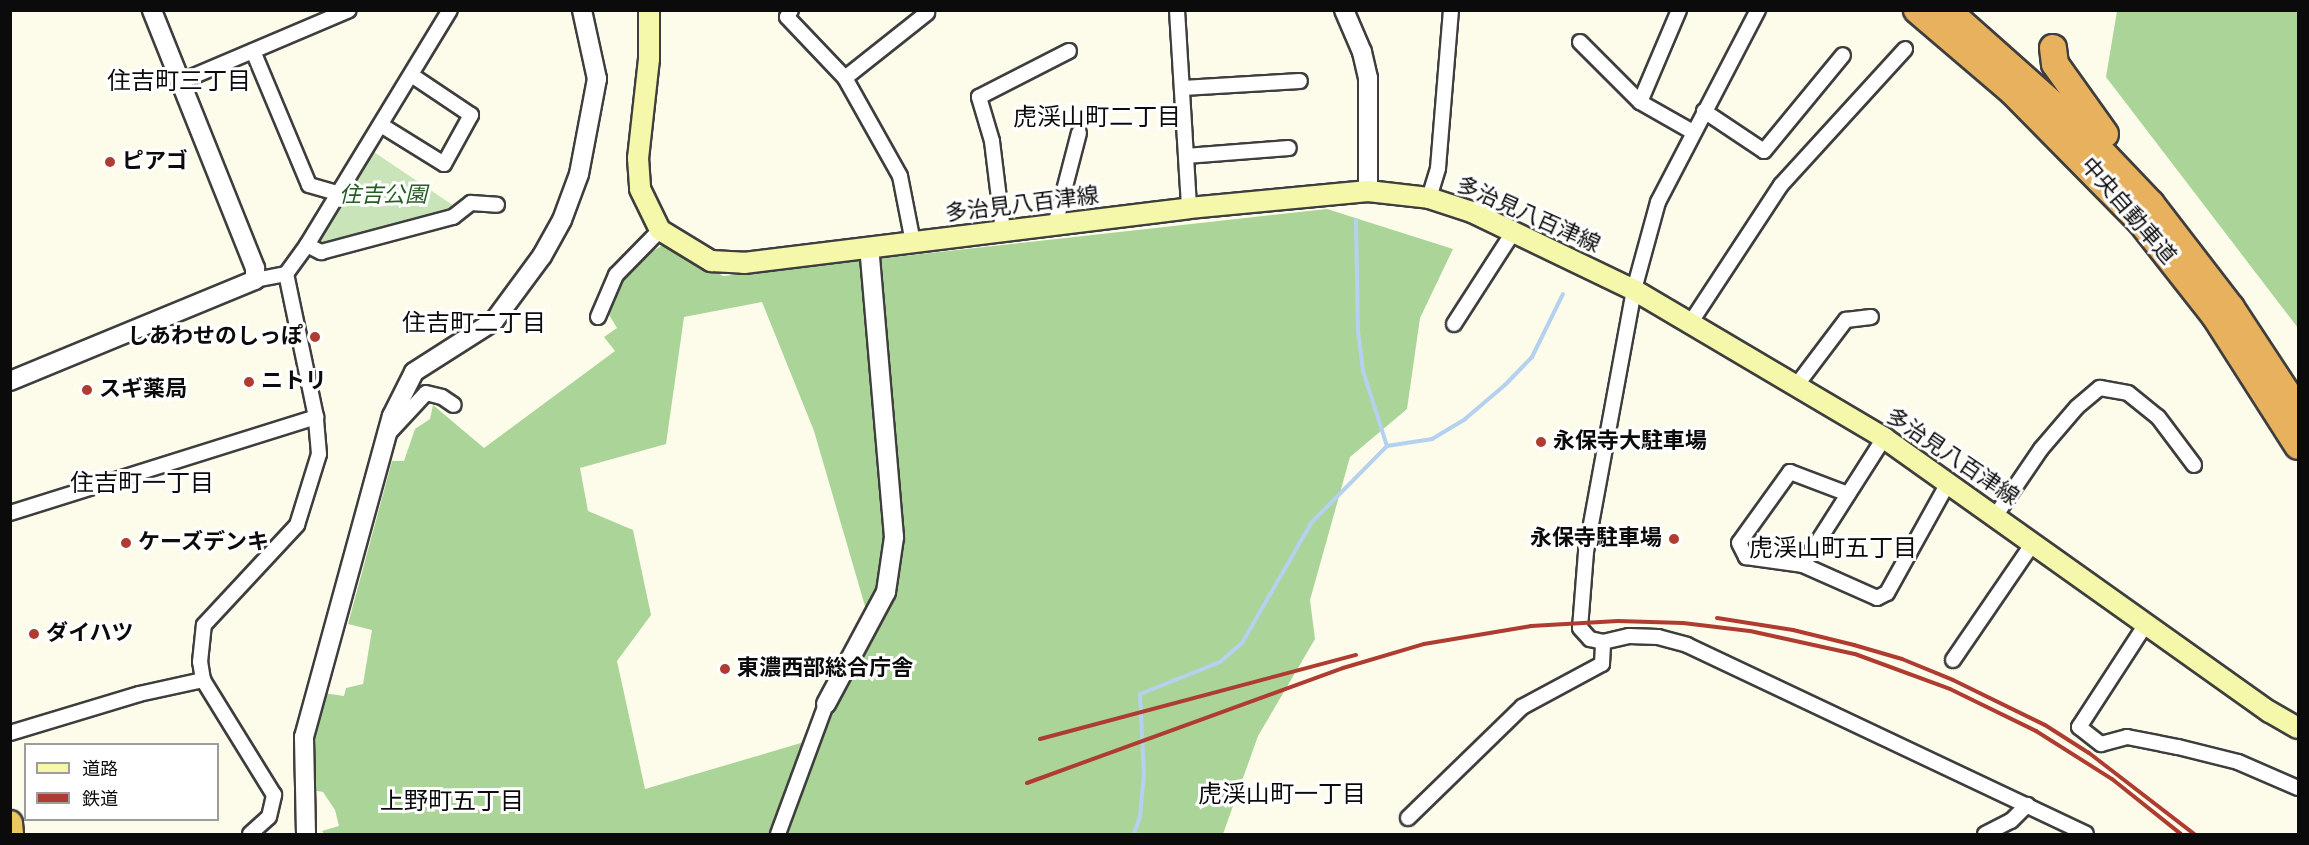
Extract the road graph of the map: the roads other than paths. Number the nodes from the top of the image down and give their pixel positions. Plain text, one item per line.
1 (152, 10) edge
2 (349, 10) edge
3 (450, 10) edge
4 (582, 10) edge
5 (649, 10) edge
6 (791, 10) edge
7 (1177, 10) edge
8 (1344, 10) edge
9 (1451, 10) edge
10 (1680, 10) edge
11 (1758, 10) edge
12 (1917, 10) edge
13 (1947, 10) edge
14 (927, 13) dead end
15 (1580, 42) dead end
16 (2053, 48) dead end
17 (1905, 49) dead end
18 (254, 51) junction
19 (1068, 51) dead end
20 (1843, 55) dead end
21 (413, 76) junction
22 (845, 78) junction
23 (182, 81) junction
24 (1300, 81) dead end
25 (1183, 88) junction
26 (1640, 102) junction
27 (1704, 111) junction
28 (381, 125) junction
29 (1693, 132) junction
30 (1079, 133) dead end
31 (1289, 148) dead end
32 (1186, 156) junction
33 (1368, 191) junction
34 (337, 193) junction
35 (1429, 198) junction
36 (497, 205) dead end
37 (1189, 207) junction
38 (1055, 225) junction
39 (660, 230) junction
40 (1003, 231) junction
41 (1514, 231) junction
42 (914, 242) junction
43 (307, 245) junction
44 (869, 248) junction
45 (286, 274) junction
46 (255, 280) junction
47 (1634, 290) junction
48 (2231, 308) junction
49 (598, 317) dead end
50 (1871, 317) dead end
51 (1691, 322) junction
52 (1454, 324) dead end
53 (10, 381) edge
54 (1796, 387) junction
55 (454, 405) dead end
56 (2298, 410) edge
57 (316, 417) junction
58 (387, 435) junction
59 (1884, 438) junction
60 (2298, 446) edge
61 (2194, 465) dead end
62 (1949, 481) junction
63 (1848, 494) junction
64 (10, 513) edge
65 (1996, 515) junction
66 (2033, 543) junction
67 (1803, 565) junction
68 (2146, 624) junction
69 (1603, 642) junction
70 (1953, 660) dead end
71 (203, 680) junction
72 (826, 704) joint
73 (2298, 728) edge
74 (10, 733) edge
75 (2298, 788) edge
76 (2027, 805) junction
77 (1408, 818) dead end
78 (10, 823) edge
79 (2068, 831) edge
80 (11, 834) edge
81 (250, 834) edge
82 (306, 834) edge
83 (778, 834) edge
84 (1985, 834) edge
85 (2086, 834) edge

1 - 23 street
2 - 18 street
3 - 21 street
4 - 58 street
5 - 39 main road
6 - 22 street
7 - 25 street
8 - 33 street
9 - 35 street
10 - 26 street
11 - 27 street
12 - 60 highway, 中央自動車道
13 - 48 highway, 中央自動車道
14 - 22 street
15 - 26 street
16 - 48 highway
17 - 51 street
18 - 23 street
18 - 34 street
19 - 40 street
20 - 27 street
21 - 28 street
21 - 28 street
22 - 42 street
23 - 46 street
24 - 25 street
25 - 32 street
26 - 29 street
27 - 29 street
28 - 34 street
29 - 47 street
30 - 38 street
31 - 32 street
32 - 37 street
33 - 35 main road, 多治見八百津線
33 - 37 main road, 多治見八百津線
34 - 43 street
35 - 41 main road, 多治見八百津線
36 - 43 street
37 - 38 main road, 多治見八百津線
38 - 40 main road, 多治見八百津線
39 - 44 main road, 多治見八百津線
39 - 49 street
40 - 42 main road, 多治見八百津線
41 - 47 main road, 多治見八百津線
41 - 52 street
42 - 44 main road, 多治見八百津線
43 - 45 street
44 - 72 street
45 - 46 street
45 - 57 street
46 - 53 street
47 - 51 main road, 多治見八百津線
47 - 69 street
48 - 56 highway, 中央自動車道
50 - 54 street
51 - 54 main road, 多治見八百津線
54 - 59 main road, 多治見八百津線
55 - 58 street
57 - 64 street
57 - 71 street
58 - 82 street
59 - 62 main road, 多治見八百津線
59 - 63 street
61 - 65 street
62 - 65 main road, 多治見八百津線
62 - 67 street
63 - 67 street
63 - 67 street
65 - 66 main road, 多治見八百津線
66 - 68 main road, 多治見八百津線
66 - 70 street
68 - 73 main road, 多治見八百津線
68 - 75 street
69 - 76 street
69 - 77 street
71 - 74 street
71 - 81 street
72 - 83 street
76 - 79 street
76 - 84 street
78 - 80 highway
79 - 85 street

